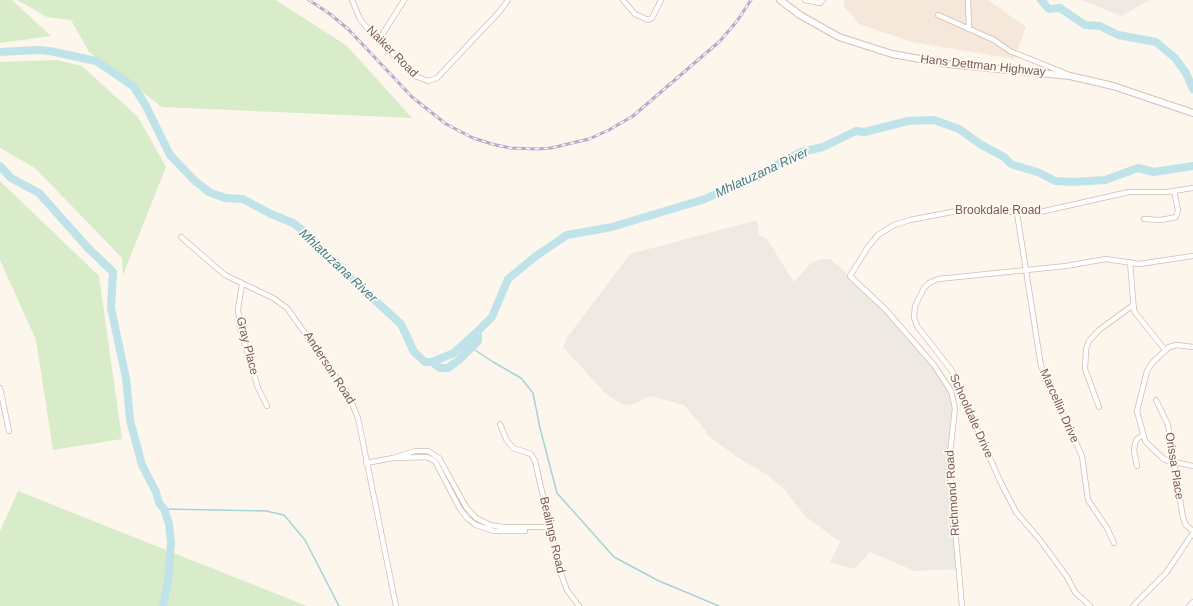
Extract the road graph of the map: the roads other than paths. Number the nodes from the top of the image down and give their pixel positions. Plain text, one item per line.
1 (352, 0) edge
2 (404, 0) edge
3 (508, 0) edge
4 (623, 0) edge
5 (661, 0) edge
6 (805, 0) edge
7 (823, 0) edge
8 (968, 0) edge
9 (782, 1) edge
10 (938, 15) dead end
11 (969, 29) junction
12 (379, 40) junction
13 (1070, 76) junction
14 (1193, 113) edge
15 (1193, 188) edge
16 (1174, 191) junction
17 (1017, 213) junction
18 (1144, 219) dead end
19 (181, 237) dead end
20 (1193, 256) edge
21 (1130, 262) junction
22 (1026, 270) junction
23 (850, 276) joint
24 (242, 284) junction
25 (1132, 306) junction
26 (1193, 347) edge
27 (1165, 350) junction
28 (0, 388) edge
29 (1156, 400) dead end
30 (267, 406) dead end
31 (1099, 407) dead end
32 (500, 424) dead end
33 (9, 431) dead end
34 (1143, 435) junction
35 (366, 463) junction
36 (1174, 463) junction
37 (1137, 466) dead end
38 (1193, 466) edge
39 (549, 528) junction
40 (1193, 532) edge
41 (1114, 543) dead end
42 (1193, 602) edge
43 (396, 606) edge
44 (579, 606) edge
45 (962, 606) edge
46 (1090, 606) edge
47 (1134, 606) edge
48 (1189, 606) edge

1 - 12 street, Naiker Road
2 - 12 street
3 - 12 street, Naiker Road
4 - 5 street
6 - 7 street
8 - 11 street
9 - 13 street, Hans Dettman Highway
10 - 11 street
11 - 13 street
13 - 14 street, Hans Dettman Highway
15 - 16 street, Brookdale Road
16 - 17 street, Brookdale Road
16 - 18 street
17 - 22 street, Marcellin Drive
17 - 23 street, Brookdale Road
19 - 24 street, Anderson Road
20 - 21 street, Schooldale Drive
21 - 22 street, Schooldale Drive
21 - 25 street
22 - 41 street, Marcellin Drive
22 - 46 street, Schooldale Drive
23 - 45 street, Richmond Road
24 - 30 street, Gray Place
24 - 35 street, Anderson Road
25 - 27 street
25 - 31 street
26 - 27 street
27 - 34 street
28 - 33 street
29 - 36 street, Orissa Place
32 - 39 street, Bealings Road
34 - 36 street
34 - 37 street
35 - 39 street
35 - 43 street, Anderson Road
36 - 38 street
36 - 40 street, Orissa Place
39 - 44 street, Bealings Road
40 - 47 street
42 - 48 street

